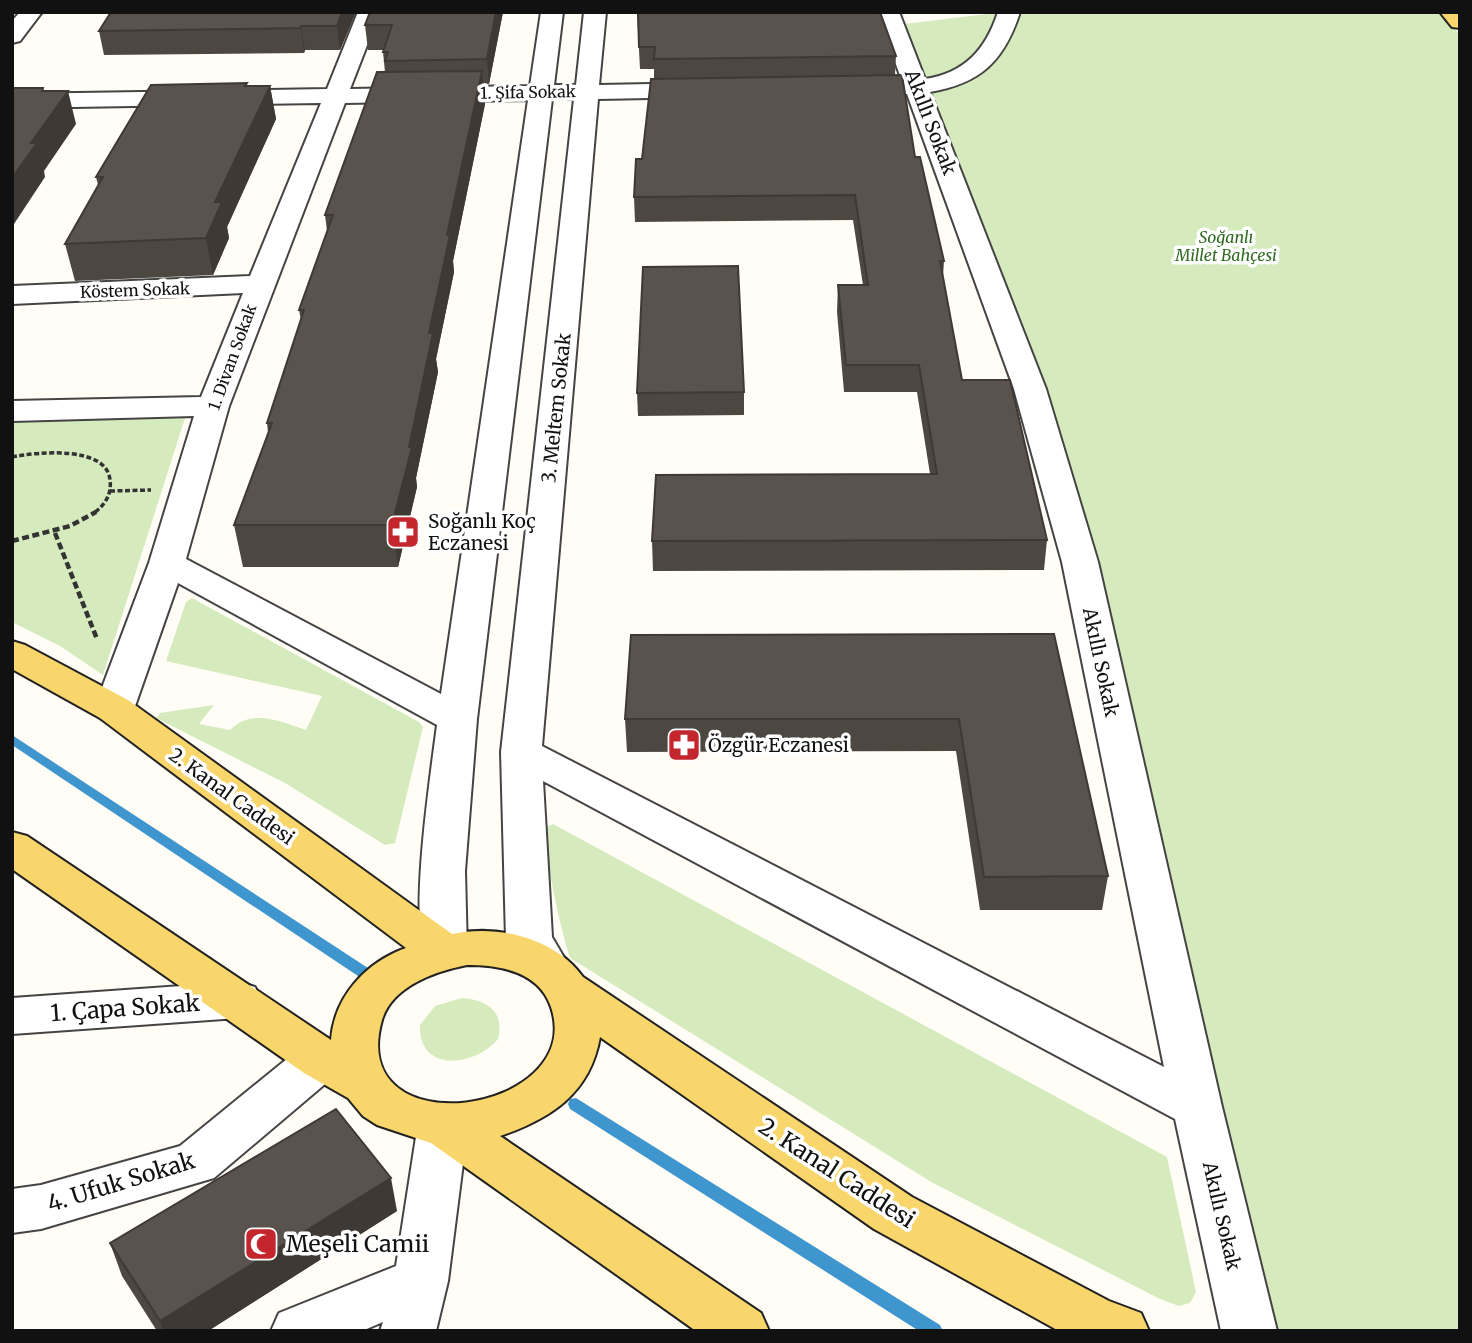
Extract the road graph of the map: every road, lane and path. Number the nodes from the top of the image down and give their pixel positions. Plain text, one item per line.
1 (31, 12) edge
2 (369, 12) edge
3 (552, 12) edge
4 (594, 12) edge
5 (888, 12) edge
6 (1009, 12) edge
7 (1451, 12) edge
8 (1460, 22) edge
9 (12, 36) edge
10 (863, 88) edge
11 (918, 88) junction
12 (726, 90) edge
13 (588, 91) junction
14 (540, 92) junction
15 (334, 96) junction
16 (12, 101) edge
17 (258, 284) junction
18 (17, 296) edge
19 (213, 406) junction
20 (12, 411) edge
21 (12, 457) edge
22 (55, 533) junction
23 (12, 541) edge
24 (167, 563) junction
25 (99, 642) dead end
26 (12, 653) edge
27 (114, 709) junction
28 (457, 719) junction
29 (521, 752) junction
30 (12, 847) edge
31 (444, 952) junction
32 (557, 978) junction
33 (238, 1000) junction
34 (12, 1016) edge
35 (321, 1059) junction
36 (366, 1084) junction
37 (1197, 1107) junction
38 (443, 1124) junction
39 (12, 1211) edge
40 (415, 1306) edge
41 (299, 1331) edge
42 (741, 1331) edge
43 (1121, 1331) edge
44 (1249, 1331) edge

1 - 9 street
2 - 15 street, 1. Divan Sokak
3 - 14 street
4 - 13 street, 3. Meltem Sokak
5 - 11 street, Akıllı Sokak
6 - 11 street
7 - 8 main road
10 - 11 street
11 - 37 street, Akıllı Sokak
12 - 13 street, 1. Şifa Sokak
13 - 14 street, 1. Şifa Sokak
13 - 29 street, 3. Meltem Sokak
14 - 15 street, 1. Şifa Sokak
14 - 28 street
15 - 16 street, 1. Şifa Sokak
15 - 17 street, 1. Divan Sokak
17 - 18 street, Köstem Sokak
17 - 19 street, 1. Divan Sokak
19 - 20 street
19 - 24 street, 1. Divan Sokak
21 - 22 path
22 - 23 path
22 - 25 path
24 - 27 street, 1. Divan Sokak
24 - 28 street
26 - 27 main road, 2. Kanal Caddesi
27 - 31 main road, 2. Kanal Caddesi
28 - 31 street
29 - 32 street, 3. Meltem Sokak
29 - 37 street
30 - 33 main road
31 - 32 main road
31 - 36 main road
32 - 38 main road
32 - 43 main road, 2. Kanal Caddesi
33 - 34 street, 1. Çapa Sokak
33 - 35 main road
35 - 36 main road
35 - 39 street, 4. Ufuk Sokak
36 - 38 main road
37 - 44 street, Akıllı Sokak
38 - 40 street
38 - 42 main road
40 - 41 street

